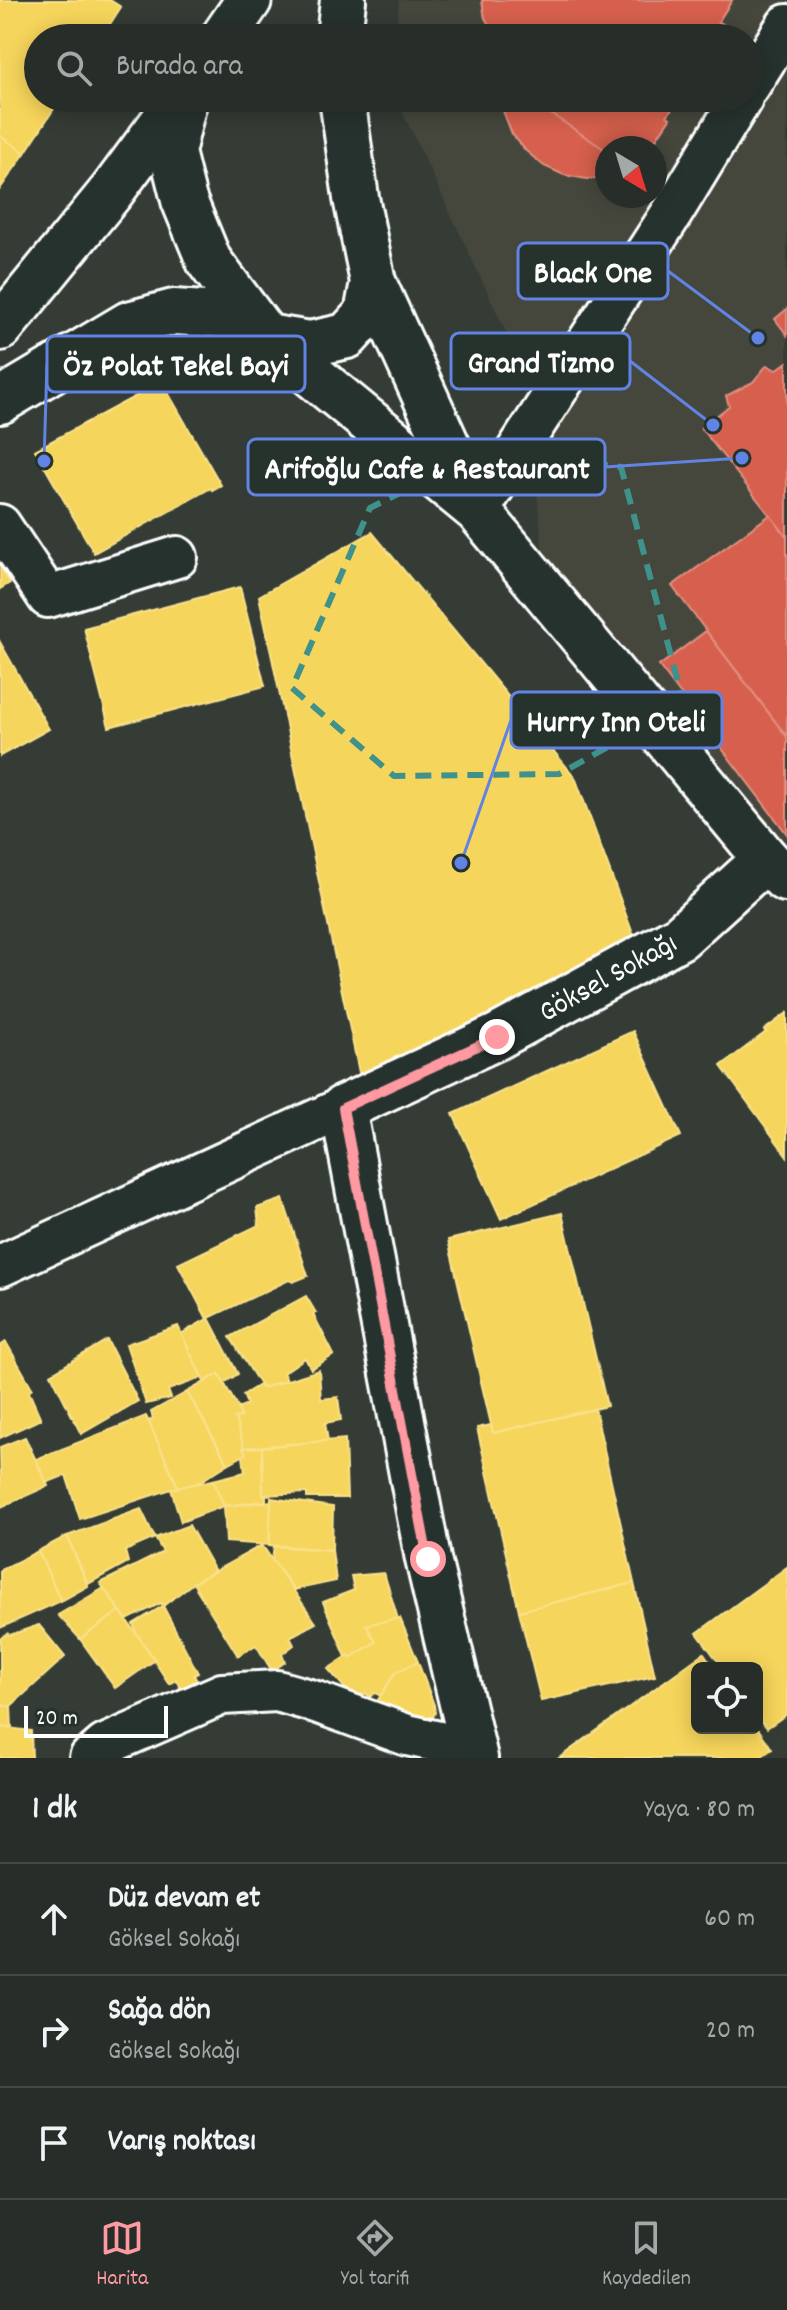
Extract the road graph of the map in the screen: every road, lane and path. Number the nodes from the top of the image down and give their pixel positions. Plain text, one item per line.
1 (249, 0) edge
2 (343, 0) edge
3 (233, 24) edge
4 (340, 24) edge
5 (787, 25) edge
6 (763, 64) edge
7 (172, 112) edge
8 (180, 112) edge
9 (339, 112) edge
10 (733, 112) edge
11 (373, 282) junction
12 (0, 328) edge
13 (266, 337) junction
14 (0, 401) edge
15 (478, 511) junction
16 (0, 525) edge
17 (177, 557) dead end
18 (776, 870) edge
19 (343, 1108) junction
20 (0, 1266) edge
21 (474, 1753) edge
22 (90, 1758) edge

1 - 3 main road
2 - 4 main road
5 - 6 street
7 - 12 main road
8 - 13 main road
9 - 11 main road
10 - 15 street
11 - 13 main road
11 - 15 main road
13 - 14 main road
13 - 15 main road
15 - 18 main road
16 - 17 street
18 - 19 main road, Göksel Sokağı
19 - 20 street, Göksel Sokağı
19 - 21 main road
21 - 22 street

